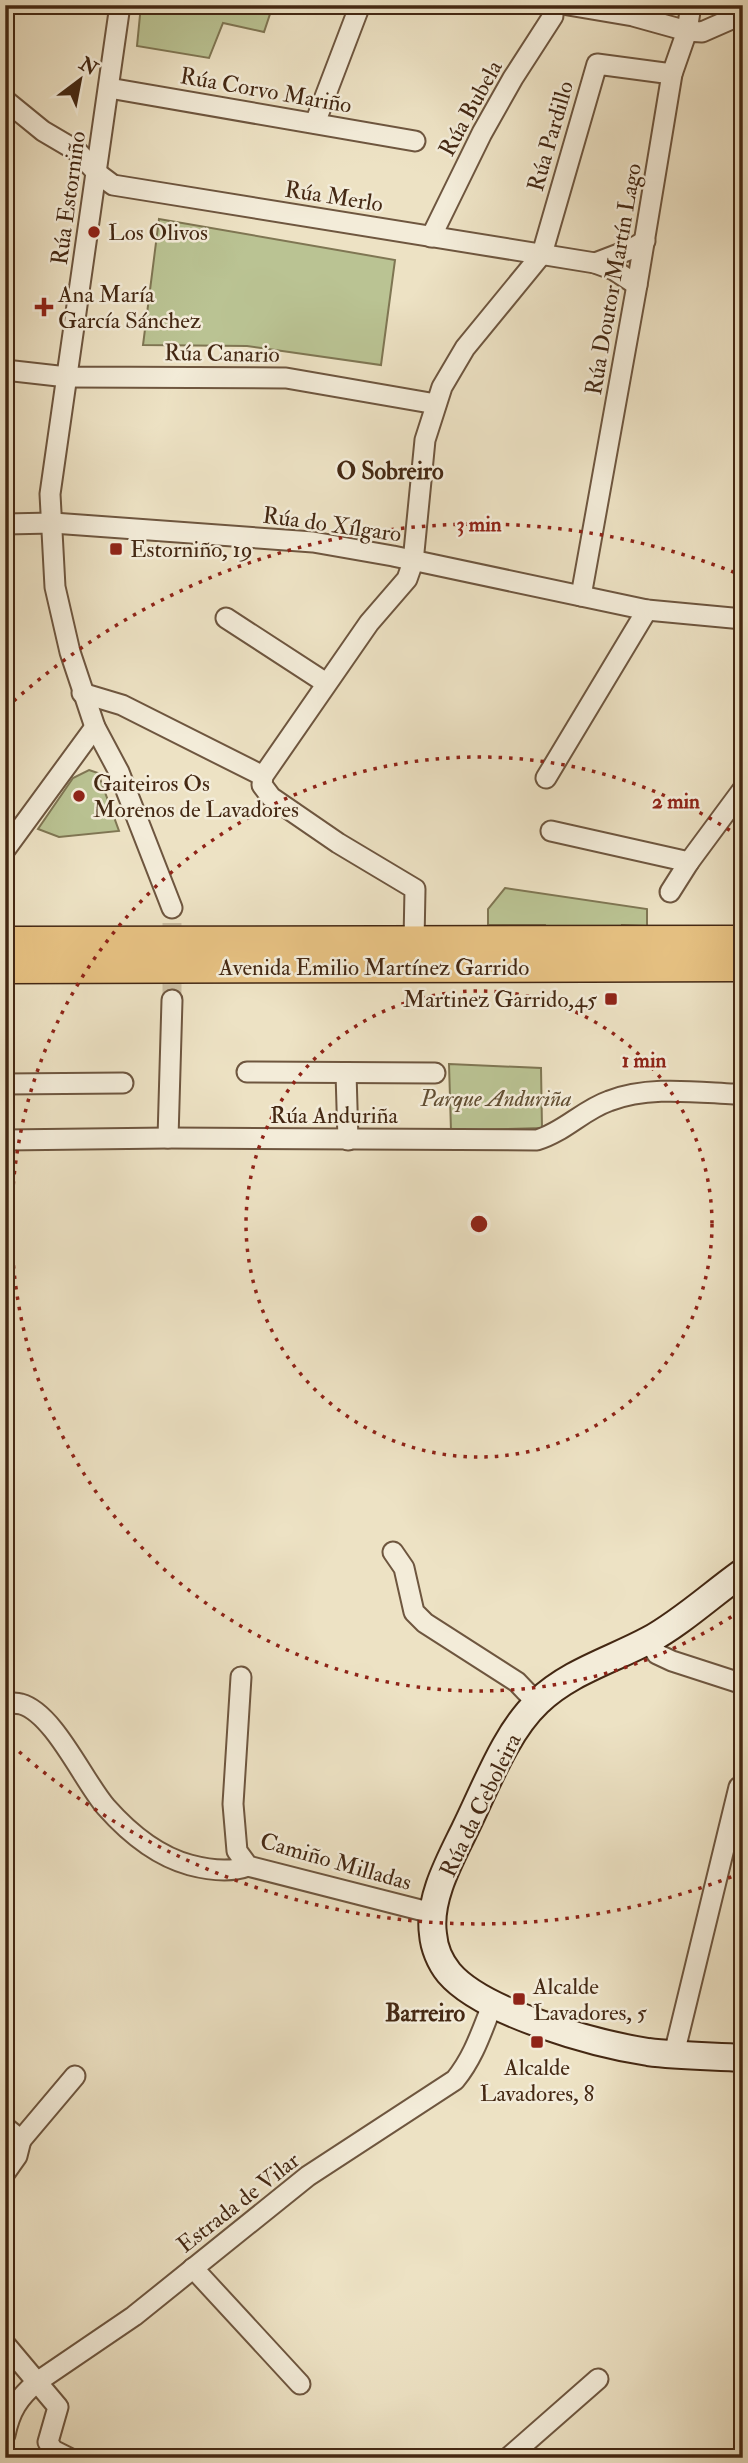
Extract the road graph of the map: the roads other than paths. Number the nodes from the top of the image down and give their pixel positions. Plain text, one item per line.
1 (120, 5) edge
2 (360, 5) edge
3 (552, 5) edge
4 (568, 5) edge
5 (691, 5) edge
6 (634, 11) edge
7 (743, 14) edge
8 (687, 31) junction
9 (672, 74) junction
10 (109, 88) junction
11 (5, 100) edge
12 (314, 123) junction
13 (102, 140) junction
14 (415, 141) dead end
15 (78, 151) junction
16 (97, 173) junction
17 (431, 237) junction
18 (645, 241) junction
19 (542, 254) junction
20 (595, 263) junction
21 (638, 285) junction
22 (5, 370) edge
23 (67, 377) junction
24 (436, 404) junction
25 (53, 523) junction
26 (5, 524) edge
27 (413, 562) junction
28 (581, 596) junction
29 (647, 610) junction
30 (226, 618) dead end
31 (743, 619) edge
32 (326, 683) junction
33 (82, 693) junction
34 (94, 727) junction
35 (262, 776) junction
36 (546, 778) dead end
37 (743, 789) edge
38 (551, 831) dead end
39 (5, 850) edge
40 (689, 862) junction
41 (670, 892) dead end
42 (172, 908) tunnel mouth
43 (743, 940) edge
44 (414, 941) junction
45 (10, 948) edge
46 (743, 966) edge
47 (172, 1000) tunnel mouth
48 (247, 1072) dead end
49 (346, 1073) junction
50 (435, 1073) dead end
51 (123, 1083) dead end
52 (5, 1084) edge
53 (734, 1094) dead end
54 (168, 1138) junction
55 (5, 1140) edge
56 (348, 1140) junction
57 (393, 1552) dead end
58 (743, 1572) edge
59 (649, 1640) junction
60 (241, 1677) dead end
61 (743, 1684) edge
62 (5, 1702) edge
63 (537, 1703) junction
64 (739, 1787) dead end
65 (248, 1866) junction
66 (432, 1913) junction
67 (493, 2003) junction
68 (674, 2054) junction
69 (743, 2058) edge
70 (75, 2076) dead end
71 (5, 2127) edge
72 (21, 2140) junction
73 (5, 2173) edge
74 (193, 2268) junction
75 (5, 2344) edge
76 (598, 2379) dead end
77 (37, 2382) junction
78 (300, 2384) dead end
79 (5, 2435) edge
80 (69, 2458) edge
81 (508, 2458) edge

1 - 10 street, Rúa Estorniño
2 - 12 street
3 - 17 street, Rúa Bubela
4 - 6 street
5 - 8 street, Rúa Doutor Martín Lago
6 - 8 street
7 - 8 street
8 - 9 street, Rúa Doutor Martín Lago
9 - 18 street, Rúa Doutor Martín Lago
9 - 19 street, Rúa Pardillo
10 - 12 street, Rúa Corvo Mariño
10 - 13 street, Rúa Estorniño
11 - 15 street, Rúa Merlo
12 - 14 street, Rúa Corvo Mariño
13 - 15 street
13 - 16 street, Rúa Estorniño
15 - 16 street, Rúa Merlo
16 - 17 street, Rúa Merlo
16 - 23 street, Rúa Estorniño
17 - 19 street, Rúa Merlo
18 - 20 street
18 - 21 street, Rúa Doutor Martín Lago
19 - 20 street, Rúa Merlo
19 - 24 street
20 - 21 street, Rúa Merlo
21 - 28 street, Rúa Doutor Martín Lago
22 - 23 street, Rúa Canario
23 - 24 street, Rúa Canario
23 - 25 street, Rúa Estorniño
24 - 27 street
25 - 26 street, Rúa do Xílgaro
25 - 27 street, Rúa do Xílgaro
25 - 33 street, Rúa Estorniño
27 - 28 street, Rúa do Xílgaro
27 - 32 street
28 - 29 street, Rúa do Xílgaro
29 - 31 street, Rúa do Xílgaro
29 - 36 street
30 - 32 street
32 - 35 street
33 - 34 street, Rúa Estorniño
33 - 35 street
34 - 39 street
34 - 42 street, Rúa Estorniño
35 - 44 street
37 - 40 street
38 - 40 street
40 - 41 street
43 - 44 main road, Avenida Emilio Martínez Garrido
44 - 45 main road, Avenida Emilio Martínez Garrido
45 - 46 main road, Avenida Emilio Martínez Garrido
47 - 54 street
48 - 49 street
49 - 50 street
49 - 56 street
51 - 52 street
53 - 56 street, Rúa Anduriña
54 - 55 street, Rúa Anduriña
54 - 56 street, Rúa Anduriña
57 - 63 street
58 - 59 street, Rúa da Ceboleira
59 - 61 street
59 - 63 street, Rúa da Ceboleira
60 - 65 street, Camiño Milladas
62 - 65 street
63 - 66 street, Rúa da Ceboleira
64 - 68 street
65 - 66 street, Camiño Milladas
66 - 67 street, Rúa da Ceboleira
67 - 68 street, Rúa da Ceboleira
67 - 74 street, Estrada de Vilar
68 - 69 street, Rúa da Ceboleira
70 - 72 street
71 - 72 street
72 - 73 street
74 - 77 street, Estrada de Vilar
74 - 78 street
75 - 77 street
76 - 81 street
77 - 79 street, Estrada de Vilar
77 - 80 street

